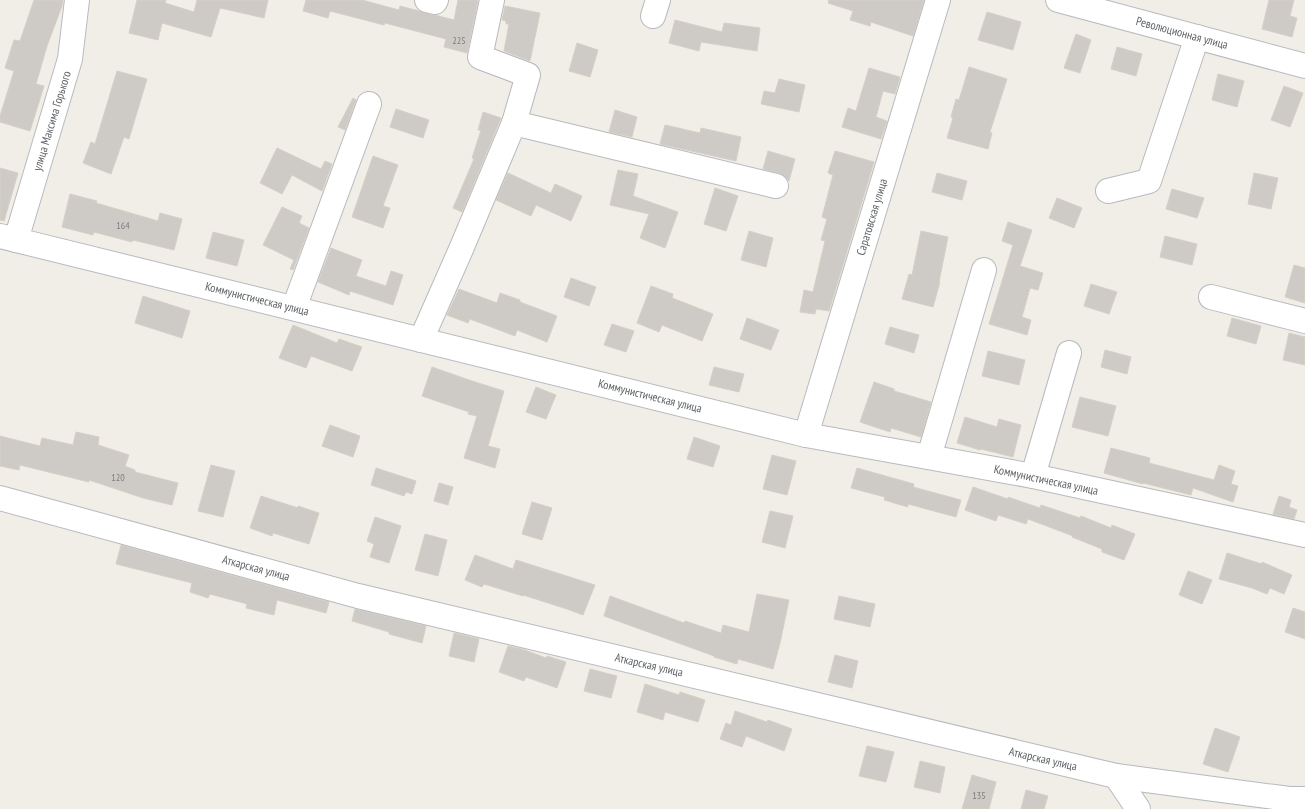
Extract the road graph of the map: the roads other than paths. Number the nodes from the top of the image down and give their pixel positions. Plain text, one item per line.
1 (77, 0) edge
2 (427, 0) edge
3 (436, 0) edge
4 (492, 0) edge
5 (938, 0) edge
6 (1058, 0) edge
7 (1197, 37) junction
8 (1305, 66) edge
9 (369, 104) dead end
10 (514, 123) junction
11 (776, 186) dead end
12 (1108, 192) dead end
13 (8, 238) edge
14 (984, 270) dead end
15 (1211, 297) dead end
16 (294, 308) junction
17 (1305, 321) edge
18 (421, 340) junction
19 (1069, 353) dead end
20 (806, 435) junction
21 (928, 457) junction
22 (1033, 476) junction
23 (0, 498) edge
24 (1305, 535) edge
25 (1116, 776) junction
26 (1305, 799) edge
27 (1138, 809) edge

1 - 13 street, улица Максима Горького
2 - 3 street
4 - 10 street
5 - 20 street, Саратовская улица
6 - 7 street, Революционная улица
7 - 8 street, Революционная улица
7 - 12 street
9 - 16 street
10 - 11 street
10 - 18 street
13 - 16 street, Коммунистическая улица
14 - 21 street
15 - 17 street
16 - 18 street, Коммунистическая улица
18 - 20 street, Коммунистическая улица
19 - 22 street
20 - 21 street, Коммунистическая улица
21 - 22 street, Коммунистическая улица
22 - 24 street, Коммунистическая улица
23 - 25 street, Аткарская улица
25 - 26 street, Аткарская улица
25 - 27 street

